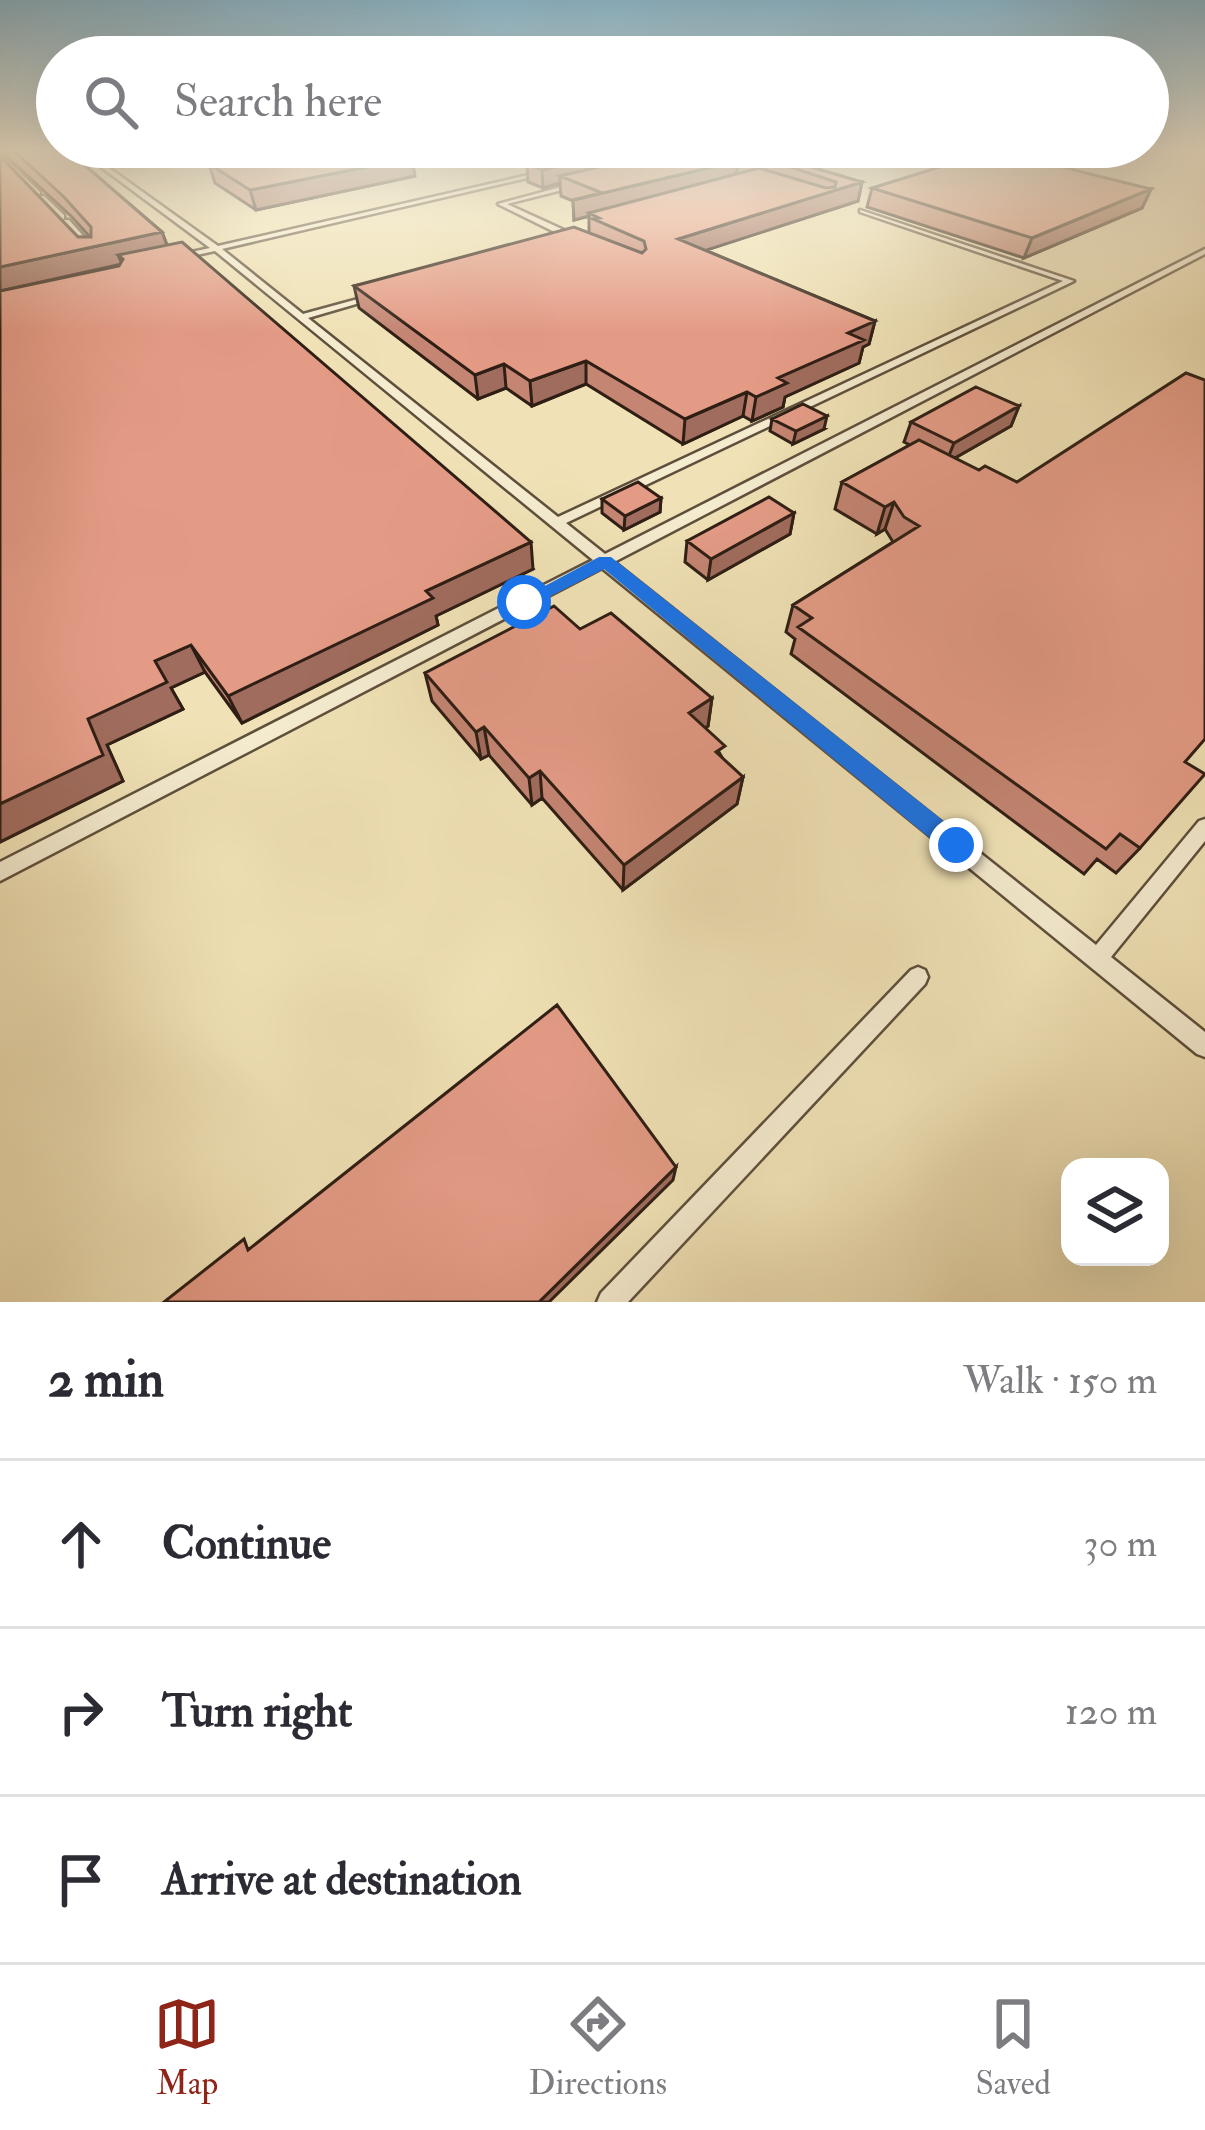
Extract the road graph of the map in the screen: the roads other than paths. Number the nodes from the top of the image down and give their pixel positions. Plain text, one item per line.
1 (54, 211) edge
2 (165, 211) edge
3 (379, 211) edge
4 (516, 211) edge
5 (862, 211) dead end
6 (586, 227) edge
7 (564, 233) junction
8 (554, 245) edge
9 (218, 249) junction
10 (1205, 251) edge
11 (94, 254) edge
12 (174, 259) edge
13 (393, 291) edge
14 (302, 316) junction
15 (557, 522) junction
16 (605, 561) junction
17 (1205, 826) edge
18 (0, 872) edge
19 (1097, 959) junction
20 (919, 977) dead end
21 (1205, 1046) edge
22 (610, 1302) edge

1 - 11 lane
2 - 9 lane
3 - 9 lane
4 - 7 lane
5 - 15 lane
6 - 7 lane
7 - 8 lane
9 - 12 lane
9 - 14 lane
10 - 16 lane
13 - 14 lane
14 - 15 lane
15 - 16 lane
16 - 18 lane
16 - 19 lane
17 - 19 lane
19 - 21 lane
20 - 22 lane

